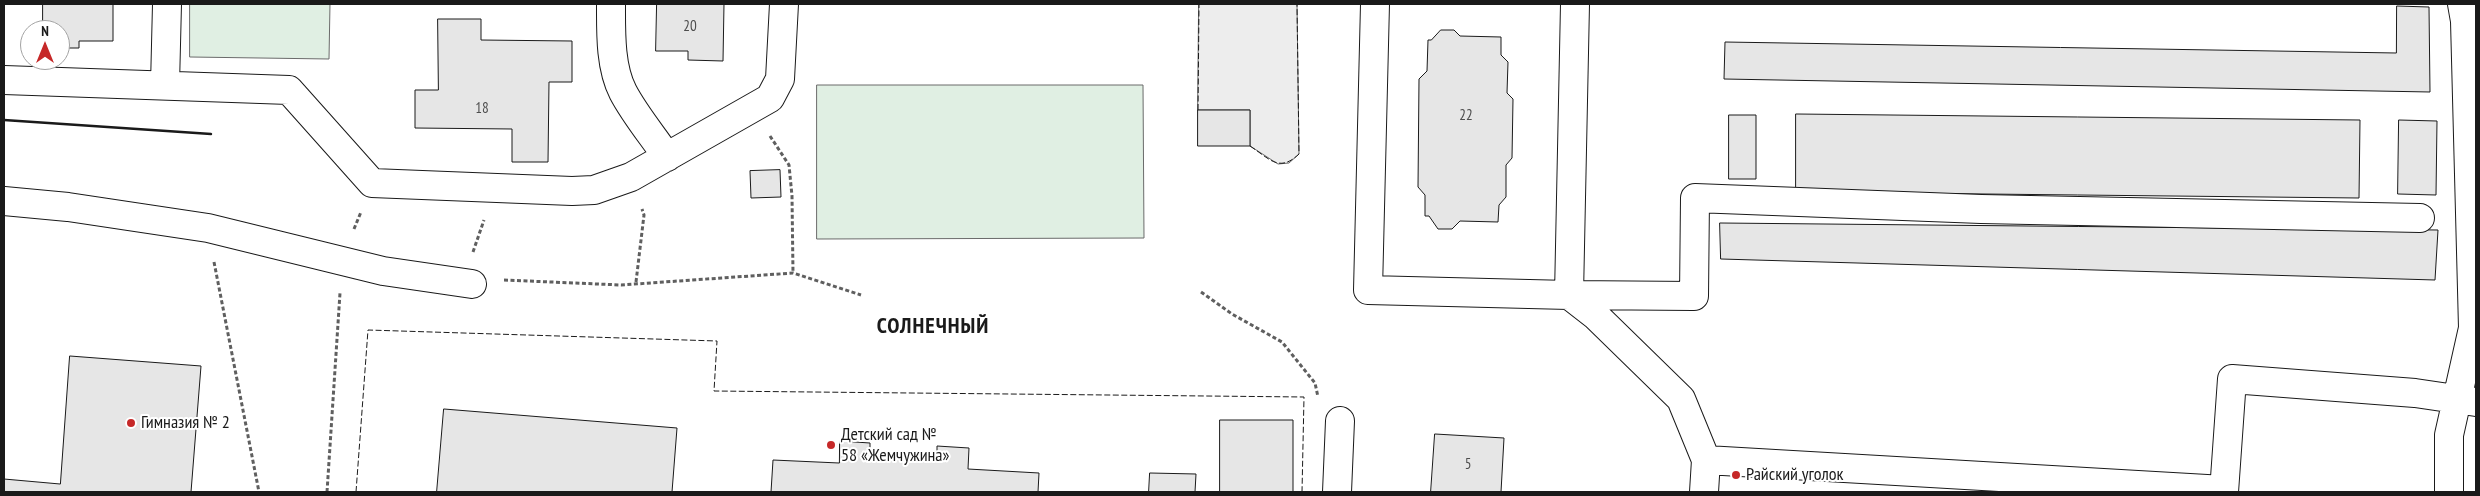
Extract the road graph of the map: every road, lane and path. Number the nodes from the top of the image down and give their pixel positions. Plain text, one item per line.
1 (167, 4) edge
2 (611, 4) edge
3 (784, 4) edge
4 (1375, 4) edge
5 (1575, 4) edge
6 (2462, 4) edge
7 (4, 80) edge
8 (165, 85) junction
9 (752, 109) junction
10 (667, 157) junction
11 (631, 178) junction
12 (372, 183) junction
13 (494, 188) junction
14 (4, 201) edge
15 (2420, 218) dead end
16 (208, 228) junction
17 (342, 261) junction
18 (793, 273) junction
19 (636, 282) junction
20 (472, 284) junction
21 (1201, 292) dead end
22 (862, 294) dead end
23 (1569, 295) junction
24 (2467, 400) edge
25 (1340, 421) joint
26 (1706, 460) junction
27 (2224, 491) edge
28 (259, 492) edge
29 (327, 492) edge
30 (1337, 492) edge
31 (1704, 492) edge
32 (2449, 492) edge

1 - 8 lane
2 - 10 lane
3 - 9 lane
4 - 23 lane
5 - 23 lane
6 - 24 lane
7 - 8 lane
8 - 12 lane
9 - 10 lane
9 - 18 path
10 - 11 lane
11 - 13 lane
11 - 19 path
12 - 13 lane
12 - 17 path
13 - 20 path
14 - 16 lane
15 - 23 lane
16 - 17 lane
16 - 28 path
17 - 20 lane
17 - 29 path
18 - 19 path
18 - 22 path
19 - 20 path
21 - 25 path
23 - 26 lane
24 - 27 lane
24 - 32 lane
25 - 30 lane
26 - 27 lane
26 - 31 lane

